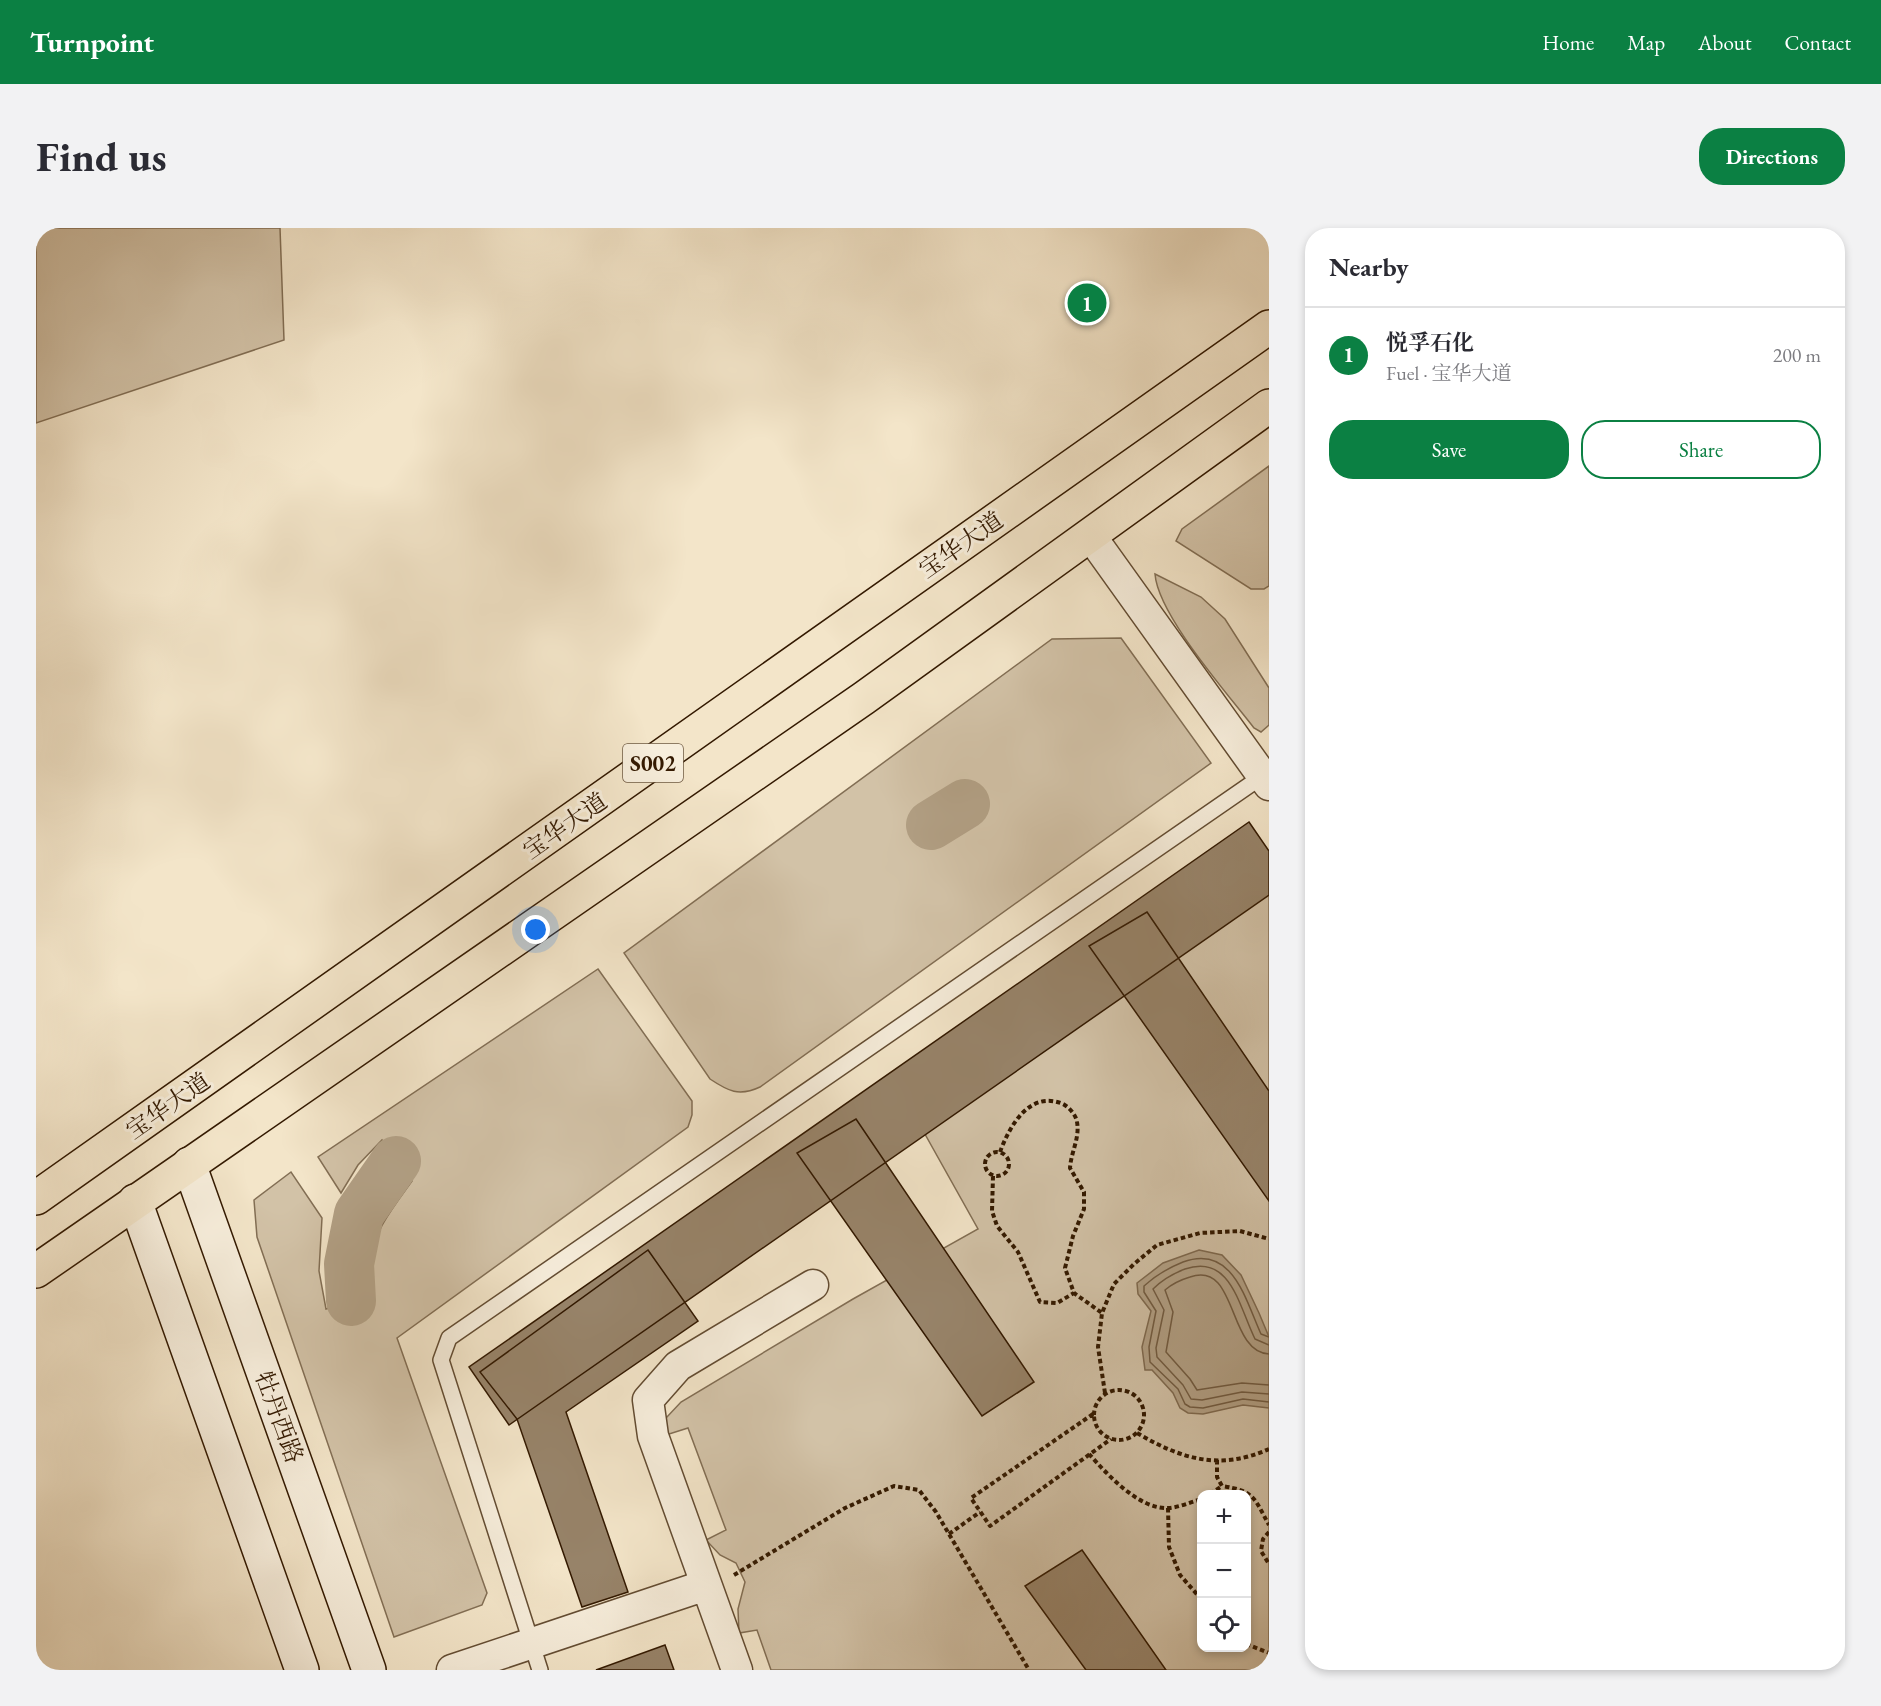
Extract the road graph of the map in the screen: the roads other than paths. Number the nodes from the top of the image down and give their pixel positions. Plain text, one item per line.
1 (1269, 327) edge
2 (1269, 406) edge
3 (1090, 535) junction
4 (1267, 778) edge
5 (189, 1164) junction
6 (36, 1198) edge
7 (135, 1201) junction
8 (36, 1271) edge
9 (813, 1285) dead end
10 (706, 1585) junction
11 (531, 1642) junction
12 (302, 1670) edge
13 (369, 1670) edge
14 (452, 1670) edge
15 (540, 1670) edge
16 (737, 1670) edge

1 - 6 main road, 宝华大道 / S002
2 - 3 main road
3 - 4 street
3 - 5 main road
4 - 11 lane
5 - 7 main road
5 - 13 street, 牡丹西路
7 - 8 main road
7 - 12 street
9 - 10 street
10 - 11 street
10 - 16 street
11 - 14 street
11 - 15 lane

